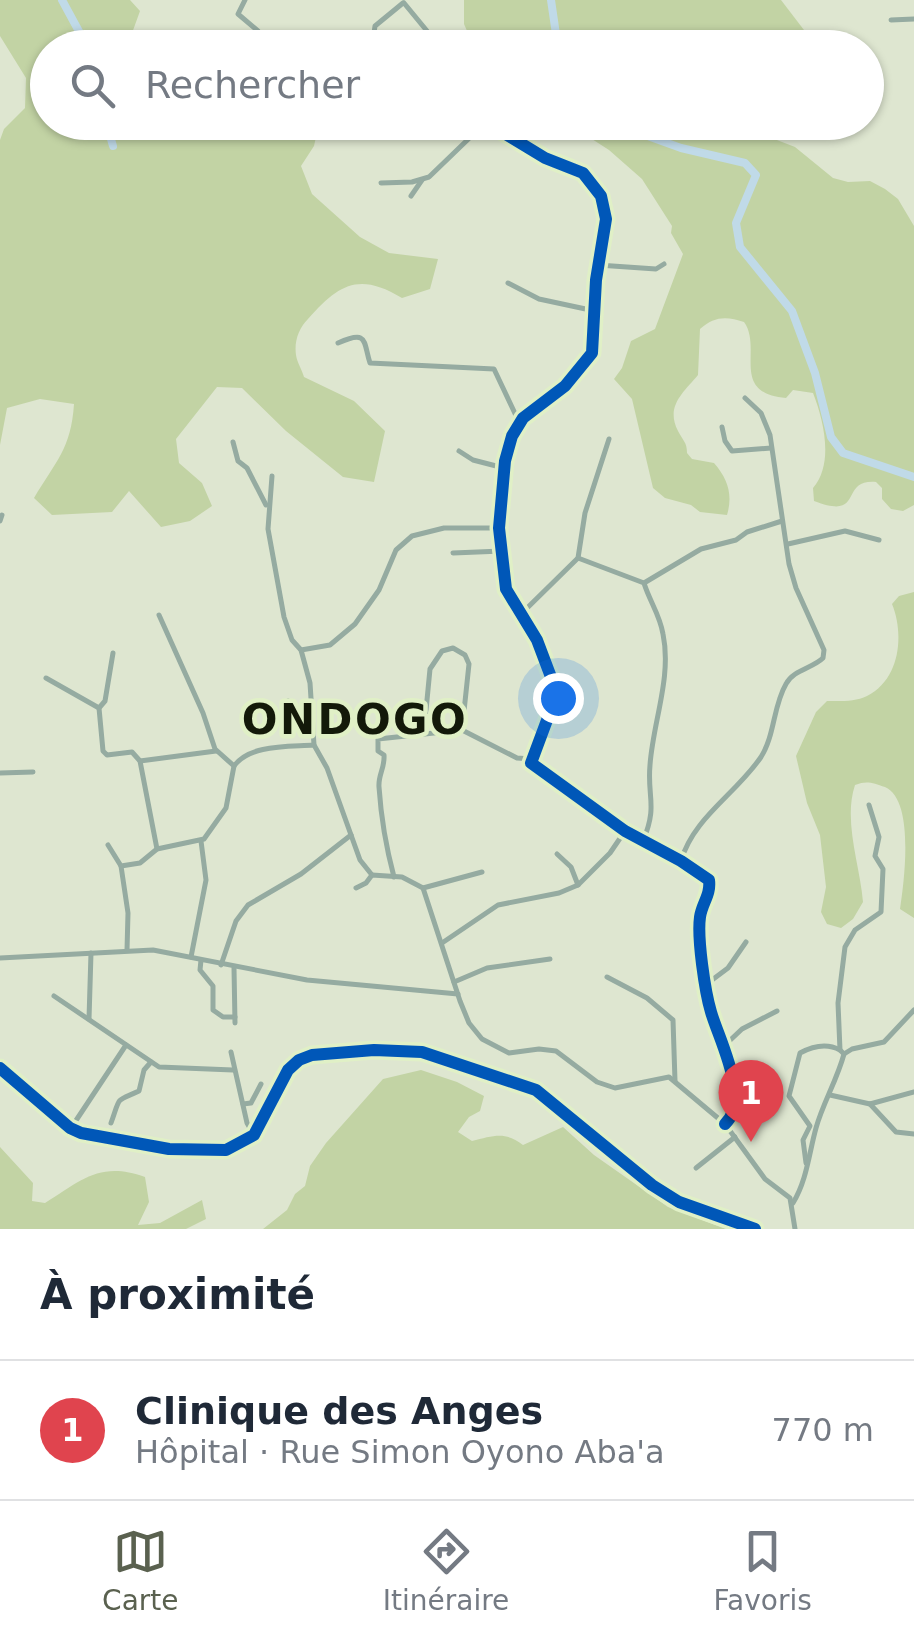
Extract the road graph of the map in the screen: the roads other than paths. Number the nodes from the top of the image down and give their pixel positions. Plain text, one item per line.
1 (246, 0) edge
2 (404, 1) edge
3 (891, 20) dead end
4 (914, 20) edge
5 (257, 30) edge
6 (374, 30) edge
7 (426, 30) edge
8 (466, 140) edge
9 (516, 140) edge
10 (422, 180) junction
11 (381, 183) dead end
12 (411, 196) dead end
13 (664, 264) dead end
14 (598, 265) junction
15 (508, 283) dead end
16 (595, 310) junction
17 (338, 344) dead end
18 (745, 398) dead end
19 (519, 422) junction
20 (722, 427) dead end
21 (609, 440) dead end
22 (233, 442) dead end
23 (771, 448) junction
24 (459, 451) dead end
25 (504, 468) junction
26 (272, 476) dead end
27 (268, 508) junction
28 (782, 521) junction
29 (499, 528) junction
30 (880, 540) dead end
31 (788, 544) junction
32 (502, 550) junction
33 (453, 553) dead end
34 (578, 558) junction
35 (657, 576) junction
36 (644, 583) junction
37 (647, 592) junction
38 (520, 614) junction
39 (159, 615) dead end
40 (301, 650) junction
41 (114, 652) dead end
42 (46, 678) dead end
43 (288, 701) dead end
44 (99, 708) junction
45 (312, 720) junction
46 (462, 730) junction
47 (424, 732) junction
48 (314, 745) junction
49 (216, 751) junction
50 (531, 760) junction
51 (140, 761) junction
52 (234, 766) junction
53 (33, 772) dead end
54 (0, 773) edge
55 (869, 805) dead end
56 (625, 832) junction
57 (351, 835) junction
58 (201, 840) junction
59 (642, 841) junction
60 (108, 845) dead end
61 (156, 848) junction
62 (557, 854) dead end
63 (681, 861) junction
64 (121, 866) junction
65 (482, 872) dead end
66 (372, 875) junction
67 (394, 877) junction
68 (578, 884) junction
69 (356, 888) dead end
70 (423, 888) junction
71 (746, 942) dead end
72 (442, 943) junction
73 (128, 950) junction
74 (91, 953) junction
75 (0, 958) edge
76 (191, 958) junction
77 (550, 959) dead end
78 (200, 960) junction
79 (221, 965) junction
80 (234, 968) junction
81 (607, 977) dead end
82 (454, 982) junction
83 (707, 986) junction
84 (458, 994) junction
85 (54, 996) dead end
86 (914, 1010) edge
87 (777, 1011) dead end
88 (89, 1019) junction
89 (126, 1045) junction
90 (724, 1046) junction
91 (232, 1052) dead end
92 (842, 1052) junction
93 (151, 1062) junction
94 (0, 1068) edge
95 (234, 1070) junction
96 (675, 1081) junction
97 (261, 1084) dead end
98 (914, 1092) edge
99 (830, 1095) junction
100 (243, 1104) junction
101 (870, 1104) junction
102 (75, 1122) dead end
103 (111, 1123) dead end
104 (724, 1124) junction
105 (914, 1134) edge
106 (254, 1135) junction
107 (735, 1136) junction
108 (807, 1166) junction
109 (696, 1168) dead end
110 (793, 1203) junction
111 (755, 1229) edge
112 (794, 1229) edge

1 - 5 street
2 - 6 street
2 - 7 street
3 - 4 street
8 - 10 street
9 - 14 street
10 - 11 street
10 - 12 street
13 - 14 street
14 - 16 street
15 - 16 street
16 - 19 street
17 - 19 street
18 - 23 street
19 - 25 street
20 - 23 street
21 - 34 street
22 - 27 street
23 - 28 street
24 - 25 street
25 - 29 street
26 - 27 street
27 - 40 street
28 - 31 street
28 - 35 street
29 - 32 street
29 - 40 street
30 - 31 street
31 - 63 street
32 - 33 street
32 - 38 street
34 - 36 street
34 - 38 street
35 - 36 street
35 - 37 street
36 - 37 street
37 - 59 street
38 - 50 street
39 - 49 street
40 - 45 street
41 - 44 street
42 - 44 street
43 - 45 street
44 - 51 street
45 - 48 street
46 - 47 street
46 - 47 street
46 - 50 street
47 - 67 street
48 - 52 street
48 - 57 street
49 - 51 street
49 - 52 street
50 - 56 street
51 - 61 street
52 - 58 street
53 - 54 street
55 - 92 street
56 - 59 street
56 - 68 street
57 - 66 street
57 - 79 street
58 - 61 street
58 - 76 street
59 - 63 street
60 - 64 street
61 - 64 street
62 - 68 street
63 - 83 street
64 - 73 street
65 - 70 street
66 - 67 street
66 - 69 street
67 - 70 street
68 - 72 street
70 - 72 street
71 - 83 street
72 - 82 street
73 - 74 street
73 - 76 street
74 - 75 street
74 - 88 street
76 - 78 street
77 - 82 street
78 - 79 street
78 - 80 street
79 - 80 street
80 - 84 street
81 - 96 street
82 - 84 street
83 - 90 street
84 - 96 street
85 - 88 street
86 - 92 street
87 - 90 street
88 - 89 street
89 - 93 street
89 - 102 street
90 - 104 street
91 - 95 street
92 - 99 street
92 - 108 street
93 - 95 street
93 - 103 street
94 - 106 street
95 - 100 street
96 - 104 street
97 - 100 street
98 - 101 street
99 - 101 street
99 - 108 street
100 - 106 street
101 - 105 street
104 - 107 street
106 - 111 street
107 - 109 street
107 - 110 street
108 - 110 street
110 - 112 street

